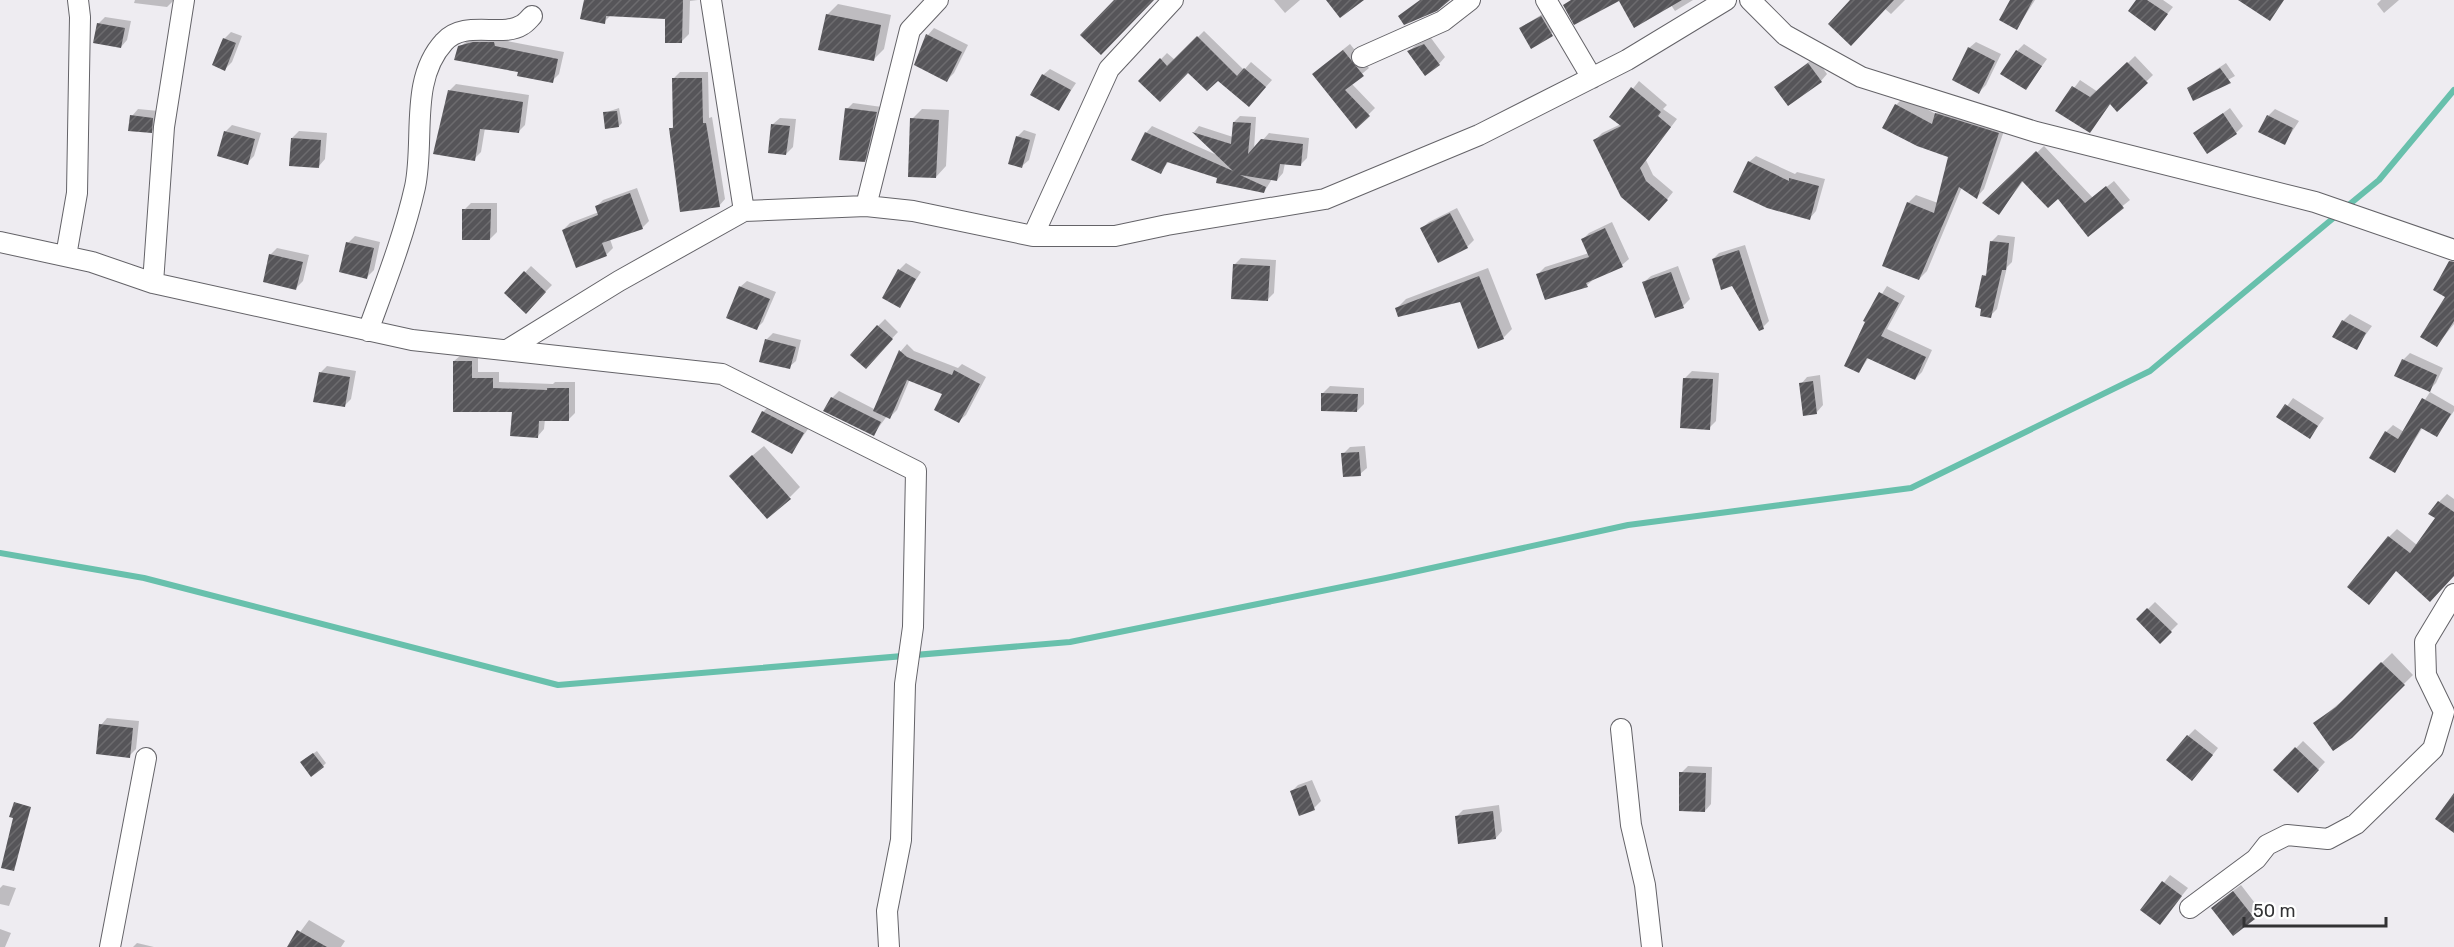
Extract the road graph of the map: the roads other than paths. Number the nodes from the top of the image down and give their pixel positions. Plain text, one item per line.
1 (78, 0) edge
2 (184, 0) edge
3 (711, 0) edge
4 (938, 0) edge
5 (1173, 0) edge
6 (1470, 0) edge
7 (1546, 0) edge
8 (1726, 0) edge
9 (1750, 0) edge
10 (532, 16) dead end
11 (1362, 57) dead end
12 (1592, 78) junction
13 (866, 206) junction
14 (744, 211) junction
15 (1033, 236) junction
16 (0, 242) edge
17 (2454, 250) edge
18 (66, 256) junction
19 (153, 283) junction
20 (368, 331) junction
21 (507, 350) junction
22 (2454, 594) edge
23 (1621, 729) dead end
24 (146, 758) dead end
25 (2190, 908) dead end
26 (110, 947) edge
27 (889, 947) edge
28 (1652, 947) edge

1 - 18 street
2 - 19 street
3 - 14 street
4 - 13 street
5 - 15 street
6 - 11 street
7 - 12 street
8 - 12 street
9 - 17 street
10 - 20 street
12 - 15 street
13 - 14 street
13 - 15 street
14 - 21 street
16 - 18 street
18 - 19 street
19 - 20 street
20 - 21 street
21 - 27 street
22 - 25 street
23 - 28 street
24 - 26 street

